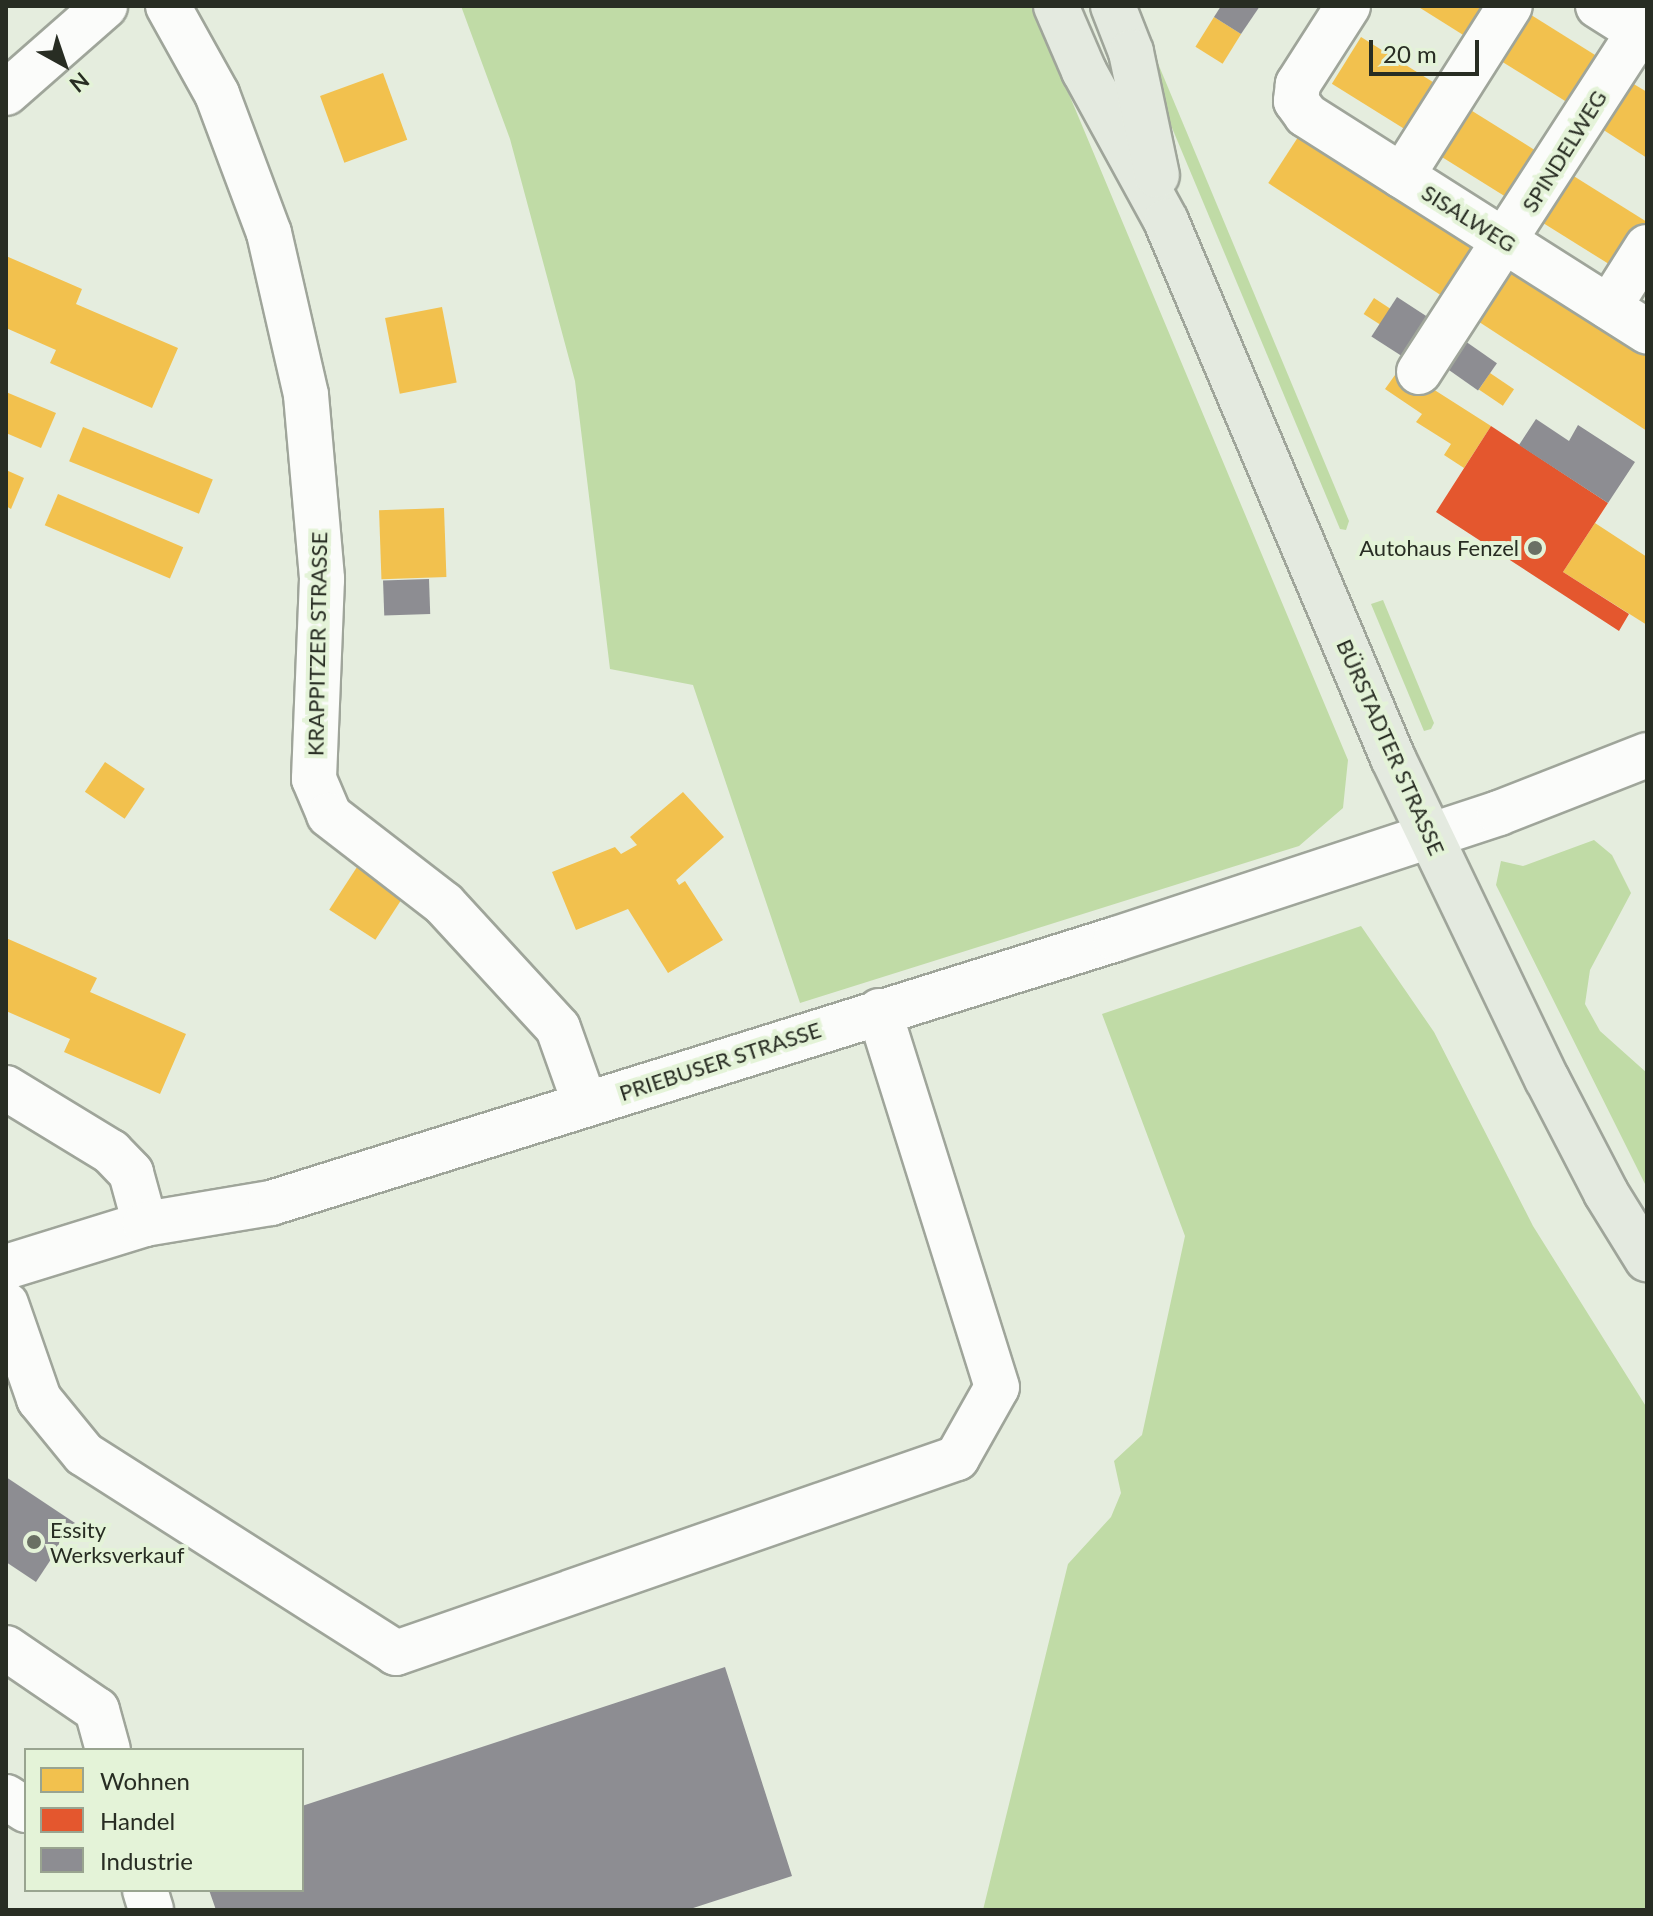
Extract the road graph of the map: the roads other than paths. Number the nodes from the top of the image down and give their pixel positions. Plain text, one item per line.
1 (105, 6) edge
2 (168, 6) edge
3 (1056, 6) edge
4 (1113, 6) edge
5 (1348, 6) edge
6 (1510, 6) edge
7 (1598, 6) edge
8 (1644, 30) edge
9 (6, 93) edge
10 (1402, 176) junction
11 (1166, 221) junction
12 (1507, 242) junction
13 (1647, 247) edge
14 (1609, 307) junction
15 (1647, 331) edge
16 (1419, 372) dead end
17 (1647, 755) edge
18 (1430, 836) junction
19 (879, 1011) junction
20 (6, 1088) edge
21 (585, 1104) junction
22 (145, 1224) junction
23 (1647, 1259) edge
24 (6, 1267) edge
25 (6, 1304) edge
26 (6, 1648) edge
27 (107, 1748) edge
28 (6, 1797) edge
29 (24, 1809) edge

1 - 9 street
2 - 21 street, KRAPPITZER STRASSE
3 - 11 main road, BÜRSTADTER STRASSE
4 - 11 main road, BÜRSTADTER STRASSE
5 - 10 street, SISALWEG
6 - 10 street
7 - 8 street
8 - 12 street, SPINDELWEG
10 - 12 street, SISALWEG
11 - 18 main road, BÜRSTADTER STRASSE
12 - 14 street, SISALWEG
12 - 16 street, SPINDELWEG
13 - 14 street
14 - 15 street, SISALWEG
17 - 18 street, PRIEBUSER STRASSE
18 - 19 street, PRIEBUSER STRASSE
18 - 23 main road, BÜRSTADTER STRASSE
19 - 21 street, PRIEBUSER STRASSE
19 - 25 street
20 - 22 street
21 - 22 street, PRIEBUSER STRASSE
22 - 24 street, PRIEBUSER STRASSE
26 - 27 street
28 - 29 street

